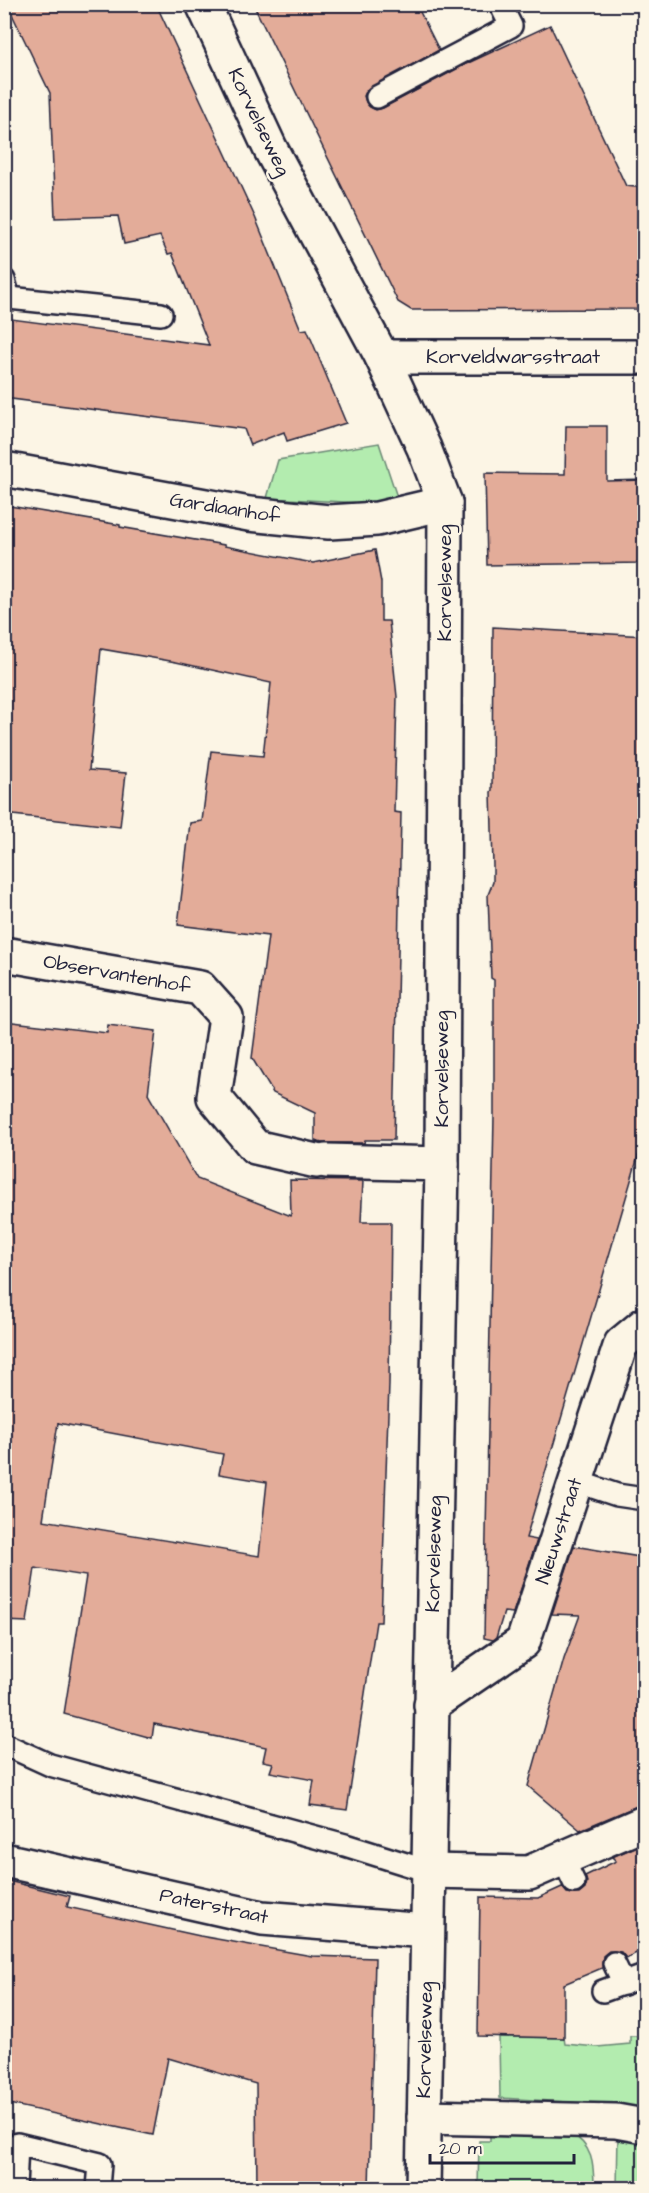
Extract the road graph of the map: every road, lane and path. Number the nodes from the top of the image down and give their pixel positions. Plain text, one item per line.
1 (203, 4) edge
2 (500, 4) edge
3 (377, 97) dead end
4 (4, 280) edge
5 (161, 314) dead end
6 (382, 357) junction
7 (645, 357) edge
8 (4, 469) edge
9 (445, 503) junction
10 (4, 954) edge
11 (442, 1164) junction
12 (645, 1325) edge
13 (575, 1481) junction
14 (645, 1500) edge
15 (431, 1705) junction
16 (4, 1744) edge
17 (645, 1823) edge
18 (4, 1860) edge
19 (428, 1871) junction
20 (427, 1931) junction
21 (614, 1963) dead end
22 (645, 1976) edge
23 (624, 1984) junction
24 (603, 1992) dead end
25 (424, 2116) junction
26 (645, 2126) edge
27 (15, 2188) edge
28 (98, 2188) edge
29 (423, 2188) edge

1 - 6 street, Korvelseweg
2 - 3 lane
4 - 5 lane
6 - 7 street, Korveldwarsstraat
6 - 9 street, Korvelseweg
8 - 9 street, Gardiaanhof
9 - 11 street, Korvelseweg
10 - 11 street, Observantenhof
11 - 15 street, Korvelseweg
12 - 13 street, Nieuwstraat
13 - 14 lane
13 - 15 street, Nieuwstraat
15 - 19 street, Korvelseweg
16 - 19 lane
17 - 19 street
18 - 20 street, Paterstraat
19 - 20 street, Korvelseweg
20 - 25 street, Korvelseweg
21 - 23 lane
22 - 23 lane
23 - 24 lane
25 - 26 street
25 - 29 street, Korvelseweg
27 - 28 lane

